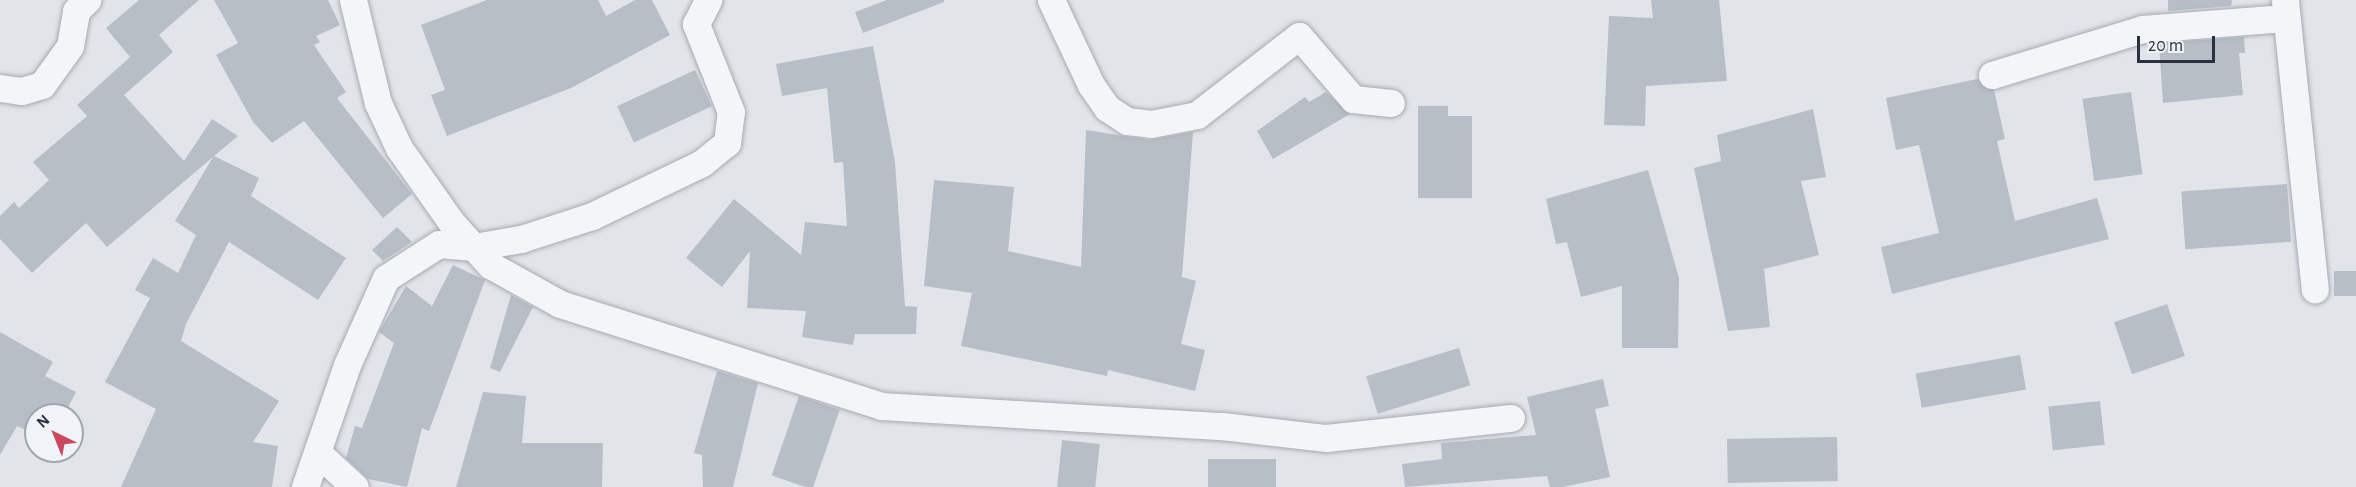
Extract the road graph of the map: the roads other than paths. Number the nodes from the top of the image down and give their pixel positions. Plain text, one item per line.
1 (87, 0) edge
2 (353, 0) edge
3 (708, 0) edge
4 (1051, 0) edge
5 (2285, 9) edge
6 (1992, 75) dead end
7 (0, 88) edge
8 (1391, 103) dead end
9 (474, 247) junction
10 (2315, 289) dead end
11 (1511, 418) dead end
12 (318, 453) junction
13 (305, 487) edge
14 (355, 487) edge

1 - 7 street
2 - 9 street
3 - 9 street
4 - 8 street
5 - 6 street
5 - 10 street
9 - 11 street
9 - 12 street
12 - 13 street
12 - 14 street

